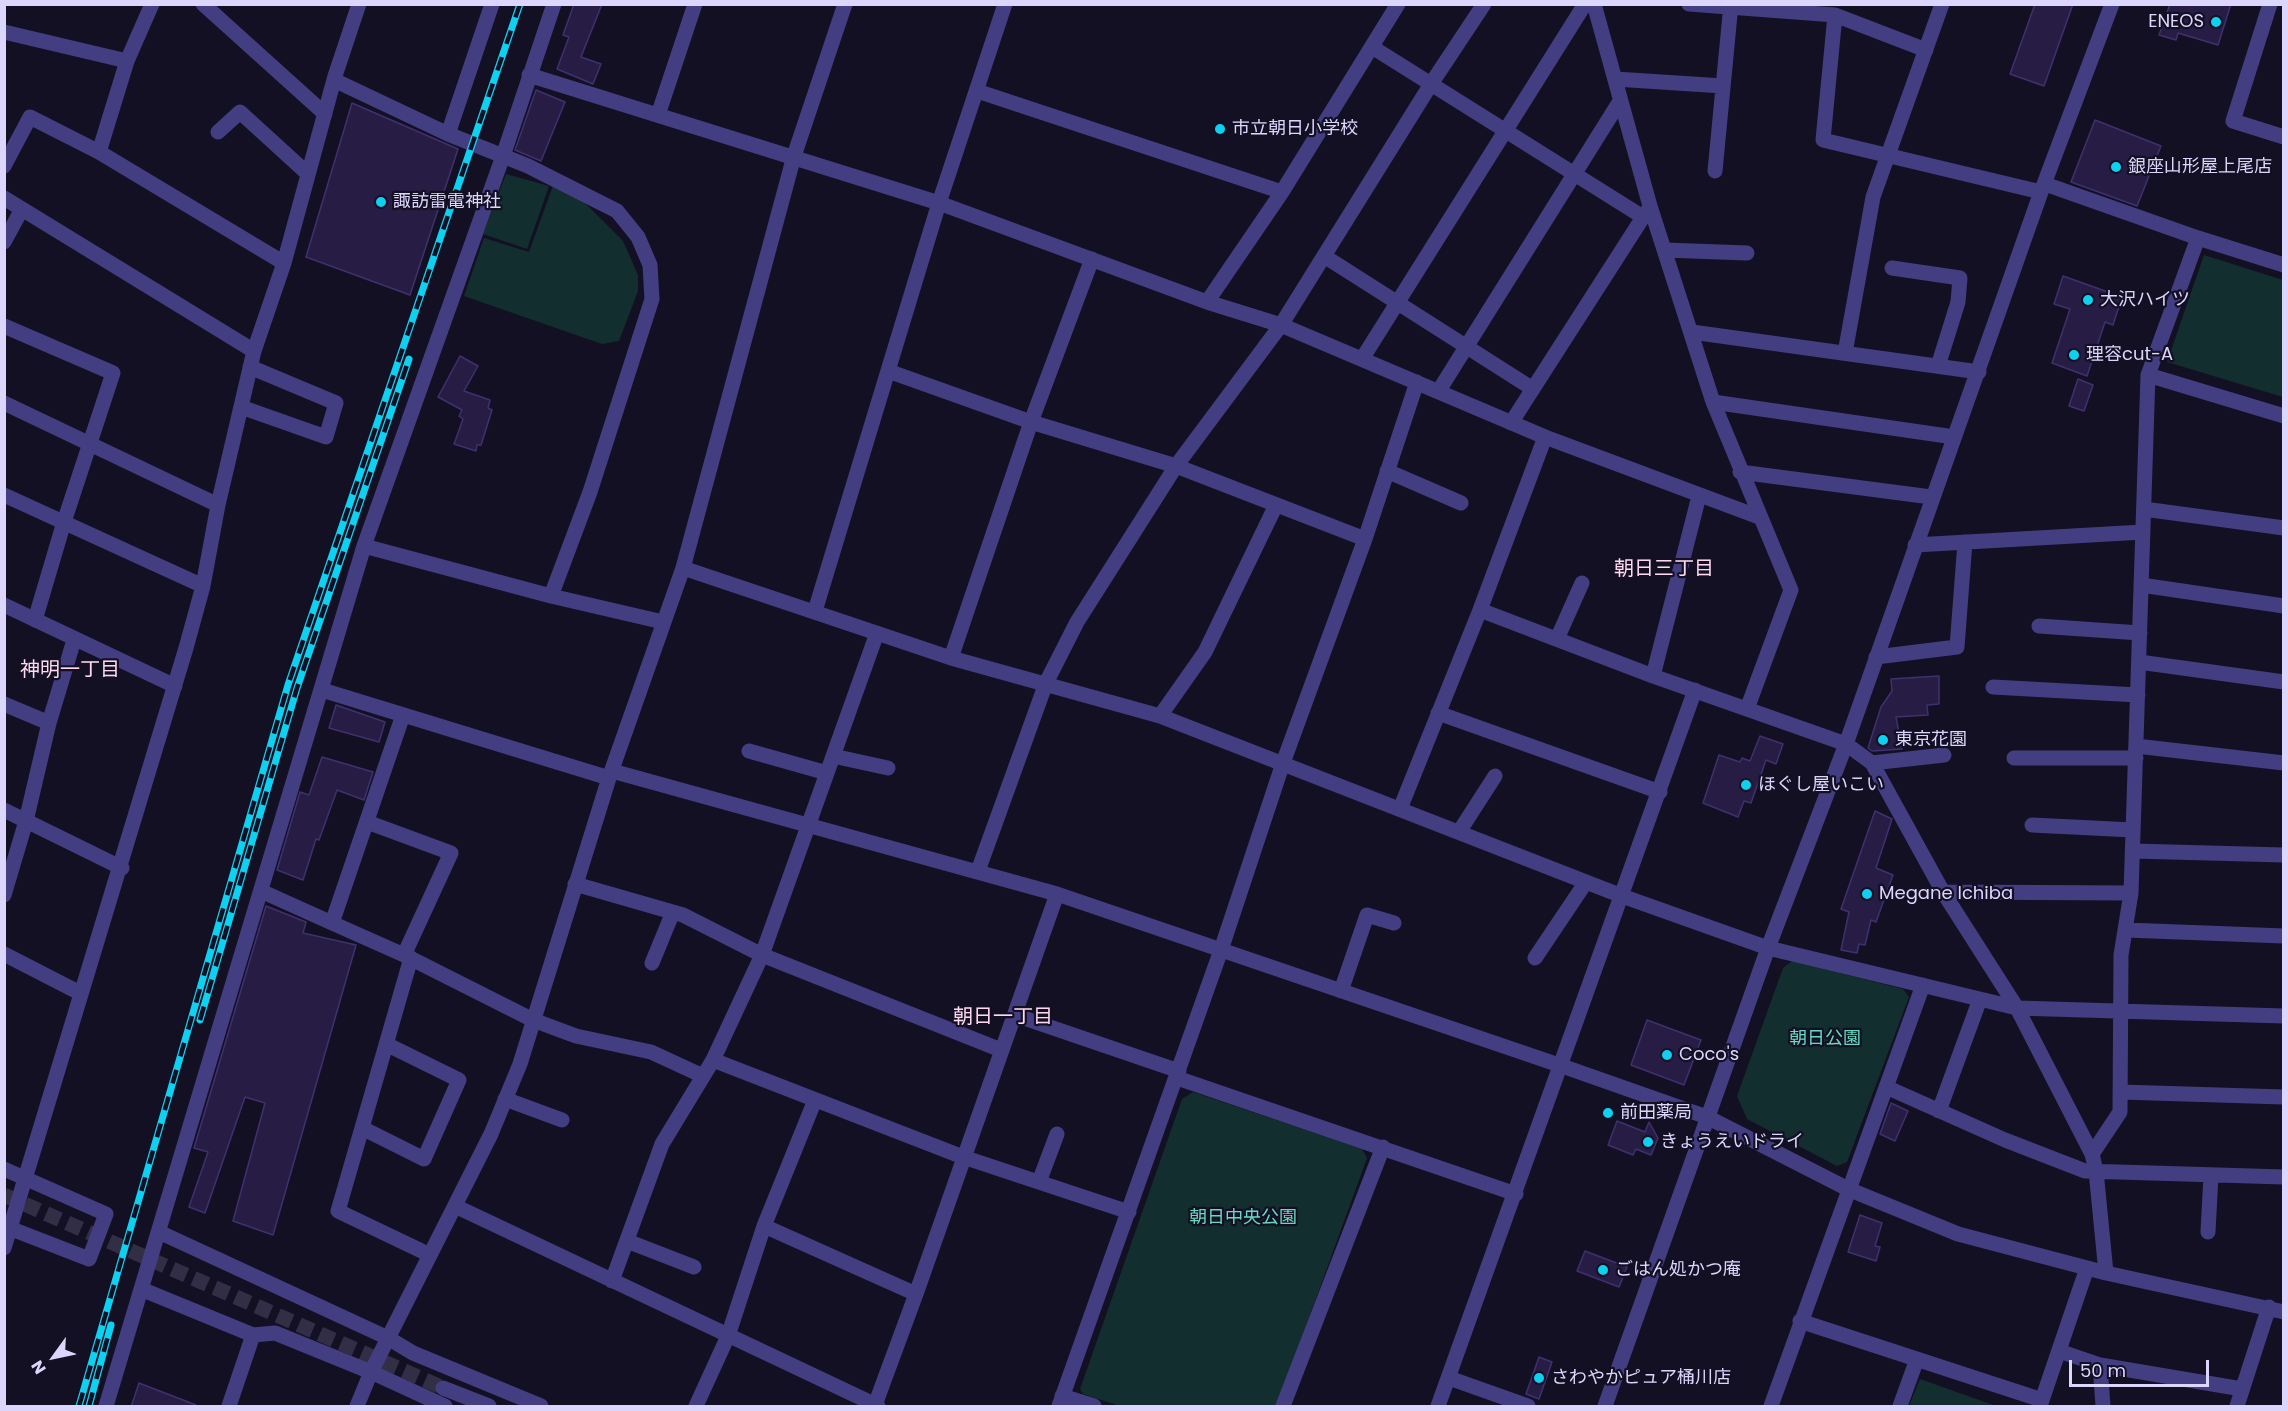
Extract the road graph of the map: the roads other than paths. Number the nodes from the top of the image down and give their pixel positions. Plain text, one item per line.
1 (152, 4) edge
2 (203, 4) edge
3 (359, 4) edge
4 (492, 4) edge
5 (554, 4) edge
6 (695, 4) edge
7 (845, 4) edge
8 (1005, 4) edge
9 (1398, 4) edge
10 (1484, 4) edge
11 (1585, 4) edge
12 (1594, 4) edge
13 (1689, 4) edge
14 (1942, 4) edge
15 (2112, 4) edge
16 (2270, 4) edge
17 (1731, 7) edge
18 (1835, 15) junction
19 (4, 32) edge
20 (1372, 47) junction
21 (1926, 50) junction
22 (128, 61) junction
23 (530, 75) junction
24 (1615, 79) junction
25 (334, 80) junction
26 (1431, 84) junction
27 (1723, 86) junction
28 (976, 91) junction
29 (1620, 101) junction
30 (325, 114) junction
31 (658, 115) junction
32 (1505, 131) junction
33 (218, 132) dead end
34 (448, 134) junction
35 (2283, 137) edge
36 (99, 152) junction
37 (1888, 154) junction
38 (503, 156) junction
39 (794, 156) junction
40 (4, 166) edge
41 (1715, 171) dead end
42 (308, 174) junction
43 (1574, 175) junction
44 (2043, 188) junction
45 (1282, 192) junction
46 (4, 198) edge
47 (939, 203) junction
48 (22, 209) junction
49 (1646, 212) junction
50 (2198, 238) junction
51 (4, 242) edge
52 (1665, 250) junction
53 (1747, 253) dead end
54 (1324, 256) junction
55 (1092, 259) junction
56 (284, 263) junction
57 (2283, 265) edge
58 (1892, 268) dead end
59 (1207, 302) junction
60 (1397, 303) junction
61 (1281, 325) junction
62 (4, 326) edge
63 (1692, 332) junction
64 (1466, 346) junction
65 (254, 351) junction
66 (1845, 353) junction
67 (1362, 359) junction
68 (1938, 366) junction
69 (250, 367) junction
70 (888, 371) junction
71 (1978, 372) junction
72 (2148, 375) junction
73 (1417, 382) junction
74 (1533, 389) junction
75 (1438, 392) junction
76 (1713, 402) junction
77 (4, 403) edge
78 (241, 407) junction
79 (2283, 416) edge
80 (1031, 422) junction
81 (1511, 423) junction
82 (1545, 437) junction
83 (1954, 437) junction
84 (89, 443) junction
85 (1176, 466) junction
86 (1387, 471) junction
87 (1740, 472) junction
88 (4, 495) edge
89 (1699, 496) junction
90 (1931, 497) junction
91 (1461, 502) dead end
92 (218, 505) junction
93 (1276, 505) junction
94 (2144, 510) junction
95 (1759, 517) junction
96 (64, 522) junction
97 (2283, 528) edge
98 (2143, 532) junction
99 (1365, 539) junction
100 (1965, 542) junction
101 (1915, 545) junction
102 (364, 546) junction
103 (683, 568) junction
104 (1582, 583) dead end
105 (2141, 585) junction
106 (203, 586) junction
107 (551, 596) junction
108 (4, 604) edge
109 (2283, 606) edge
110 (1480, 610) junction
111 (815, 611) junction
112 (35, 620) junction
113 (663, 622) junction
114 (2039, 626) dead end
115 (877, 633) junction
116 (2140, 633) junction
117 (1557, 639) junction
118 (74, 640) junction
119 (1876, 657) junction
120 (951, 658) junction
121 (2139, 662) junction
122 (1653, 676) junction
123 (2283, 682) edge
124 (1046, 683) junction
125 (175, 686) junction
126 (1993, 687) dead end
127 (322, 690) junction
128 (1695, 690) junction
129 (2138, 695) junction
130 (4, 704) edge
131 (1747, 709) junction
132 (1438, 713) junction
133 (403, 715) junction
134 (1160, 716) junction
135 (49, 723) junction
136 (1846, 744) junction
137 (749, 750) dead end
138 (2136, 752) junction
139 (1944, 755) dead end
140 (833, 756) junction
141 (2013, 758) dead end
142 (1283, 763) junction
143 (1872, 763) junction
144 (2283, 763) edge
145 (888, 768) dead end
146 (828, 773) junction
147 (610, 774) junction
148 (1495, 776) dead end
149 (1660, 792) junction
150 (1400, 808) junction
151 (4, 810) edge
152 (26, 821) junction
153 (367, 822) junction
154 (809, 825) junction
155 (2032, 825) dead end
156 (2133, 830) junction
157 (1459, 832) junction
158 (2133, 851) junction
159 (2283, 855) edge
160 (122, 868) junction
161 (978, 871) junction
162 (1586, 882) junction
163 (575, 884) junction
164 (261, 891) junction
165 (1943, 892) junction
166 (2131, 892) junction
167 (1057, 894) junction
168 (4, 895) edge
169 (1622, 896) junction
170 (673, 912) junction
171 (1394, 922) dead end
172 (332, 923) junction
173 (2126, 930) junction
174 (2283, 936) edge
175 (1768, 948) junction
176 (1221, 950) junction
177 (4, 954) edge
178 (762, 955) junction
179 (408, 957) junction
180 (1535, 958) dead end
181 (652, 963) dead end
182 (1923, 985) junction
183 (1341, 991) junction
184 (80, 993) junction
185 (1980, 999) junction
186 (2017, 1008) junction
187 (2120, 1009) junction
188 (1015, 1015) junction
189 (2283, 1016) edge
190 (533, 1020) junction
191 (386, 1044) junction
192 (1001, 1050) junction
193 (713, 1060) junction
194 (1562, 1066) junction
195 (1178, 1075) junction
196 (703, 1076) junction
197 (1886, 1087) junction
198 (2120, 1092) junction
199 (2283, 1097) edge
200 (505, 1099) junction
201 (815, 1100) junction
202 (1939, 1111) junction
203 (1707, 1117) junction
204 (562, 1120) dead end
205 (362, 1128) junction
206 (1057, 1134) dead end
207 (1383, 1147) junction
208 (2092, 1154) junction
209 (963, 1157) junction
210 (4, 1169) edge
211 (2096, 1172) junction
212 (2211, 1175) junction
213 (2283, 1178) edge
214 (26, 1179) junction
215 (1039, 1182) junction
216 (1848, 1189) junction
217 (1516, 1194) junction
218 (455, 1206) junction
219 (1130, 1212) junction
220 (764, 1226) junction
221 (8, 1227) edge
222 (159, 1232) junction
223 (2208, 1232) dead end
224 (627, 1241) junction
225 (4, 1248) edge
226 (430, 1255) junction
227 (694, 1267) dead end
228 (2087, 1268) junction
229 (2106, 1273) junction
230 (612, 1281) junction
231 (141, 1289) junction
232 (915, 1294) junction
233 (2276, 1309) edge
234 (1800, 1321) junction
235 (253, 1335) junction
236 (728, 1336) junction
237 (388, 1338) junction
238 (2059, 1351) junction
239 (1917, 1359) junction
240 (2100, 1365) junction
241 (370, 1372) junction
242 (1449, 1378) junction
243 (443, 1388) tunnel mouth
244 (2242, 1389) junction
245 (1061, 1401) edge
246 (2041, 1403) edge
247 (876, 1406) edge
248 (106, 1407) edge
249 (229, 1407) edge
250 (357, 1407) edge
251 (445, 1407) edge
252 (489, 1407) edge
253 (541, 1407) edge
254 (696, 1407) edge
255 (1094, 1407) edge
256 (1283, 1407) edge
257 (1438, 1407) edge
258 (1528, 1407) edge
259 (1605, 1407) edge
260 (1771, 1407) edge
261 (1900, 1407) edge
262 (2103, 1407) edge
263 (2238, 1407) edge

1 - 22 street
2 - 30 street
3 - 25 street
4 - 34 street
5 - 23 street
6 - 31 street
7 - 39 street
8 - 28 street
9 - 20 street
10 - 26 street
11 - 32 street
12 - 24 street
13 - 17 street
14 - 21 street
15 - 44 street
16 - 35 street
17 - 18 street
17 - 27 street
18 - 21 street
18 - 37 street
19 - 22 street
20 - 26 street
20 - 45 street
21 - 37 street
22 - 36 street
23 - 31 street
23 - 38 street
24 - 27 street
24 - 29 street
25 - 30 street
25 - 34 street
26 - 32 street
26 - 54 street
27 - 41 street
28 - 45 street
28 - 47 street
29 - 43 street
29 - 49 street
30 - 42 street
31 - 39 street
32 - 43 street
32 - 60 street
33 - 42 street
34 - 38 street
36 - 40 street
36 - 56 street
37 - 44 street
37 - 66 street
38 - 102 street
38 - 107 street
39 - 47 street
39 - 103 street
42 - 56 street
43 - 49 street
43 - 64 street
44 - 50 street
44 - 71 street
45 - 59 street
46 - 48 street
47 - 55 street
47 - 70 street
48 - 51 street
48 - 65 street
49 - 52 street
49 - 74 street
50 - 57 street
50 - 72 street
52 - 53 street
52 - 63 street
54 - 60 street
54 - 61 street
55 - 59 street
55 - 80 street
56 - 65 street
58 - 68 street
59 - 61 street
60 - 64 street
60 - 67 street
61 - 67 street
61 - 85 street
62 - 84 street
63 - 66 street
63 - 76 street
64 - 74 street
64 - 75 street
65 - 69 street
66 - 68 street
67 - 73 street
68 - 71 street
69 - 78 street
69 - 78 street
70 - 80 street
70 - 111 street
71 - 83 street
72 - 79 street
72 - 94 street
73 - 75 street
73 - 86 street
74 - 81 street
75 - 81 street
76 - 83 street
76 - 87 street
77 - 84 street
78 - 92 street
80 - 85 street
80 - 120 street
81 - 82 street
82 - 89 street
82 - 110 street
83 - 90 street
84 - 92 street
84 - 96 street
85 - 93 street
85 - 124 street
86 - 91 street
86 - 99 street
87 - 90 street
87 - 95 street
88 - 96 street
89 - 95 street
89 - 122 street
90 - 101 street
92 - 106 street
93 - 99 street
93 - 134 street
94 - 97 street
94 - 98 street
95 - 131 street
96 - 106 street
96 - 112 street
98 - 100 street
98 - 105 street
99 - 142 street
100 - 101 street
100 - 119 street
101 - 119 street
102 - 107 street
102 - 127 street
103 - 111 street
103 - 113 street
104 - 117 street
105 - 109 street
105 - 116 street
106 - 125 street
107 - 113 street
108 - 112 street
110 - 117 street
110 - 132 street
111 - 115 street
112 - 118 street
113 - 147 street
114 - 116 street
115 - 120 street
115 - 140 street
116 - 121 street
117 - 122 street
118 - 125 street
118 - 135 street
119 - 136 street
120 - 124 street
121 - 123 street
121 - 129 street
122 - 128 street
124 - 134 street
124 - 161 street
125 - 160 street
126 - 129 street
127 - 133 street
127 - 164 street
128 - 131 street
128 - 149 street
129 - 138 street
130 - 135 street
131 - 136 street
132 - 149 street
132 - 150 street
133 - 147 street
133 - 153 street
134 - 142 street
135 - 152 street
136 - 143 street
136 - 175 street
137 - 146 street
138 - 141 street
138 - 144 street
138 - 156 street
139 - 143 street
140 - 145 street
140 - 146 street
142 - 150 street
142 - 176 street
143 - 165 street
146 - 154 street
147 - 154 street
147 - 163 street
148 - 157 street
149 - 169 street
150 - 157 street
151 - 152 street
152 - 160 street
152 - 168 street
153 - 172 street
153 - 179 street
154 - 161 street
154 - 178 street
155 - 156 street
156 - 158 street
157 - 162 street
158 - 159 street
158 - 166 street
160 - 184 street
161 - 167 street
162 - 169 street
162 - 180 street
163 - 170 street
163 - 190 street
164 - 172 street
164 - 222 street
165 - 166 street
165 - 186 street
166 - 173 street
167 - 176 street
167 - 188 street
169 - 175 street
169 - 194 street
170 - 178 street
170 - 181 street
171 - 183 street
172 - 179 street
173 - 174 street
173 - 187 street
175 - 182 street
175 - 203 street
176 - 183 street
176 - 195 street
177 - 184 street
178 - 192 street
178 - 193 street
179 - 190 street
179 - 191 street
182 - 185 street
182 - 197 street
183 - 194 street
184 - 214 street
185 - 186 street
185 - 202 street
186 - 187 street
186 - 208 street
187 - 189 street
187 - 198 street
188 - 192 street
188 - 195 street
190 - 196 street
190 - 200 street
191 - 205 street
191 - 205 street
192 - 209 street
193 - 196 street
193 - 201 street
194 - 203 street
194 - 217 street
195 - 207 street
195 - 219 street
196 - 224 street
197 - 202 street
197 - 216 street
198 - 199 street
198 - 208 street
200 - 204 street
200 - 218 street
201 - 209 street
201 - 220 street
202 - 211 street
203 - 216 street
203 - 259 street
205 - 226 street
206 - 215 street
207 - 217 street
207 - 256 street
208 - 211 street
209 - 215 street
209 - 232 street
210 - 214 street
211 - 212 street
211 - 229 street
212 - 213 street
212 - 223 street
214 - 221 street
214 - 221 street
215 - 219 street
216 - 228 street
216 - 234 street
217 - 242 street
218 - 226 street
218 - 230 street
219 - 245 street
220 - 232 street
220 - 236 street
221 - 225 street
222 - 231 street
222 - 237 street
224 - 227 street
224 - 230 street
226 - 237 street
228 - 229 street
228 - 238 street
229 - 233 street
230 - 236 street
231 - 235 street
231 - 248 street
232 - 247 street
233 - 244 street
234 - 239 street
234 - 260 street
235 - 241 street
235 - 249 street
236 - 247 street
236 - 254 street
237 - 241 street
237 - 253 street
238 - 240 street
238 - 246 street
239 - 246 street
239 - 261 street
240 - 244 street
240 - 262 street
241 - 250 street
241 - 251 street
242 - 257 street
242 - 258 street
243 - 252 street
244 - 263 street
245 - 255 street

